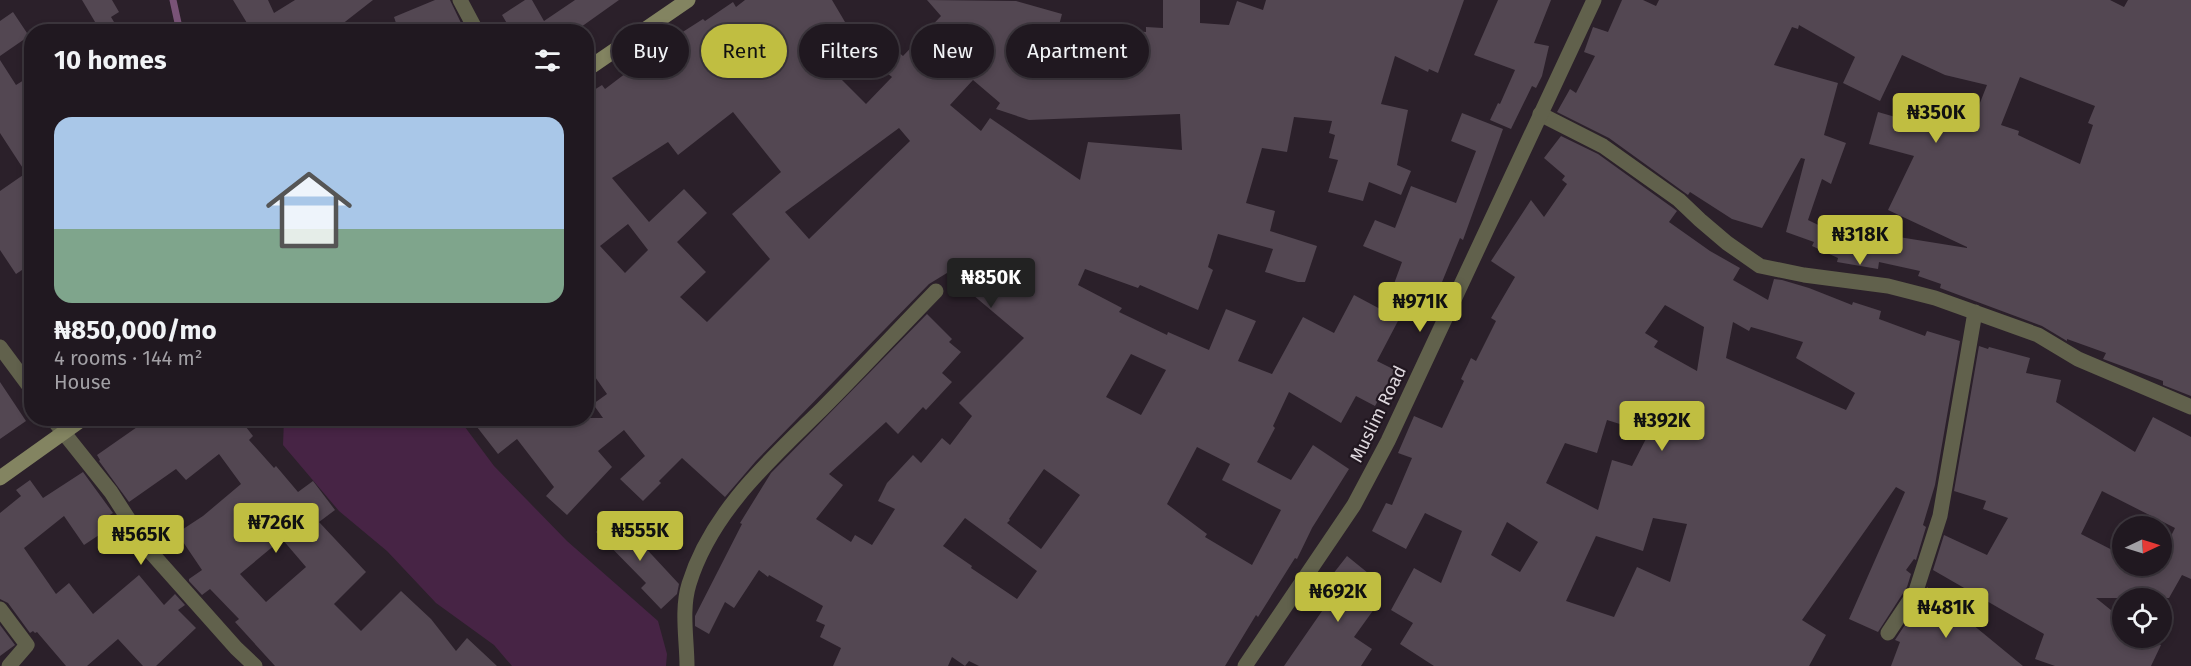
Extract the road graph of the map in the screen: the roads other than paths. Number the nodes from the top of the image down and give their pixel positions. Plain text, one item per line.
1 (460, 0) edge
2 (688, 0) edge
3 (1594, 0) edge
4 (473, 24) edge
5 (594, 65) edge
6 (1540, 114) junction
7 (936, 291) dead end
8 (1975, 312) junction
9 (0, 347) edge
10 (24, 379) edge
11 (2191, 407) edge
12 (58, 426) edge
13 (74, 426) edge
14 (63, 434) junction
15 (0, 478) edge
16 (0, 609) edge
17 (1888, 633) dead end
18 (9, 666) edge
19 (255, 666) edge
20 (687, 666) edge
21 (1245, 666) edge

1 - 4 street
2 - 5 main road
3 - 6 street, Muslim Road
6 - 8 street
6 - 21 street, Muslim Road
7 - 20 street
8 - 11 street
8 - 17 street
9 - 10 street
12 - 14 street
13 - 14 main road
14 - 15 main road
14 - 19 street
16 - 18 street

